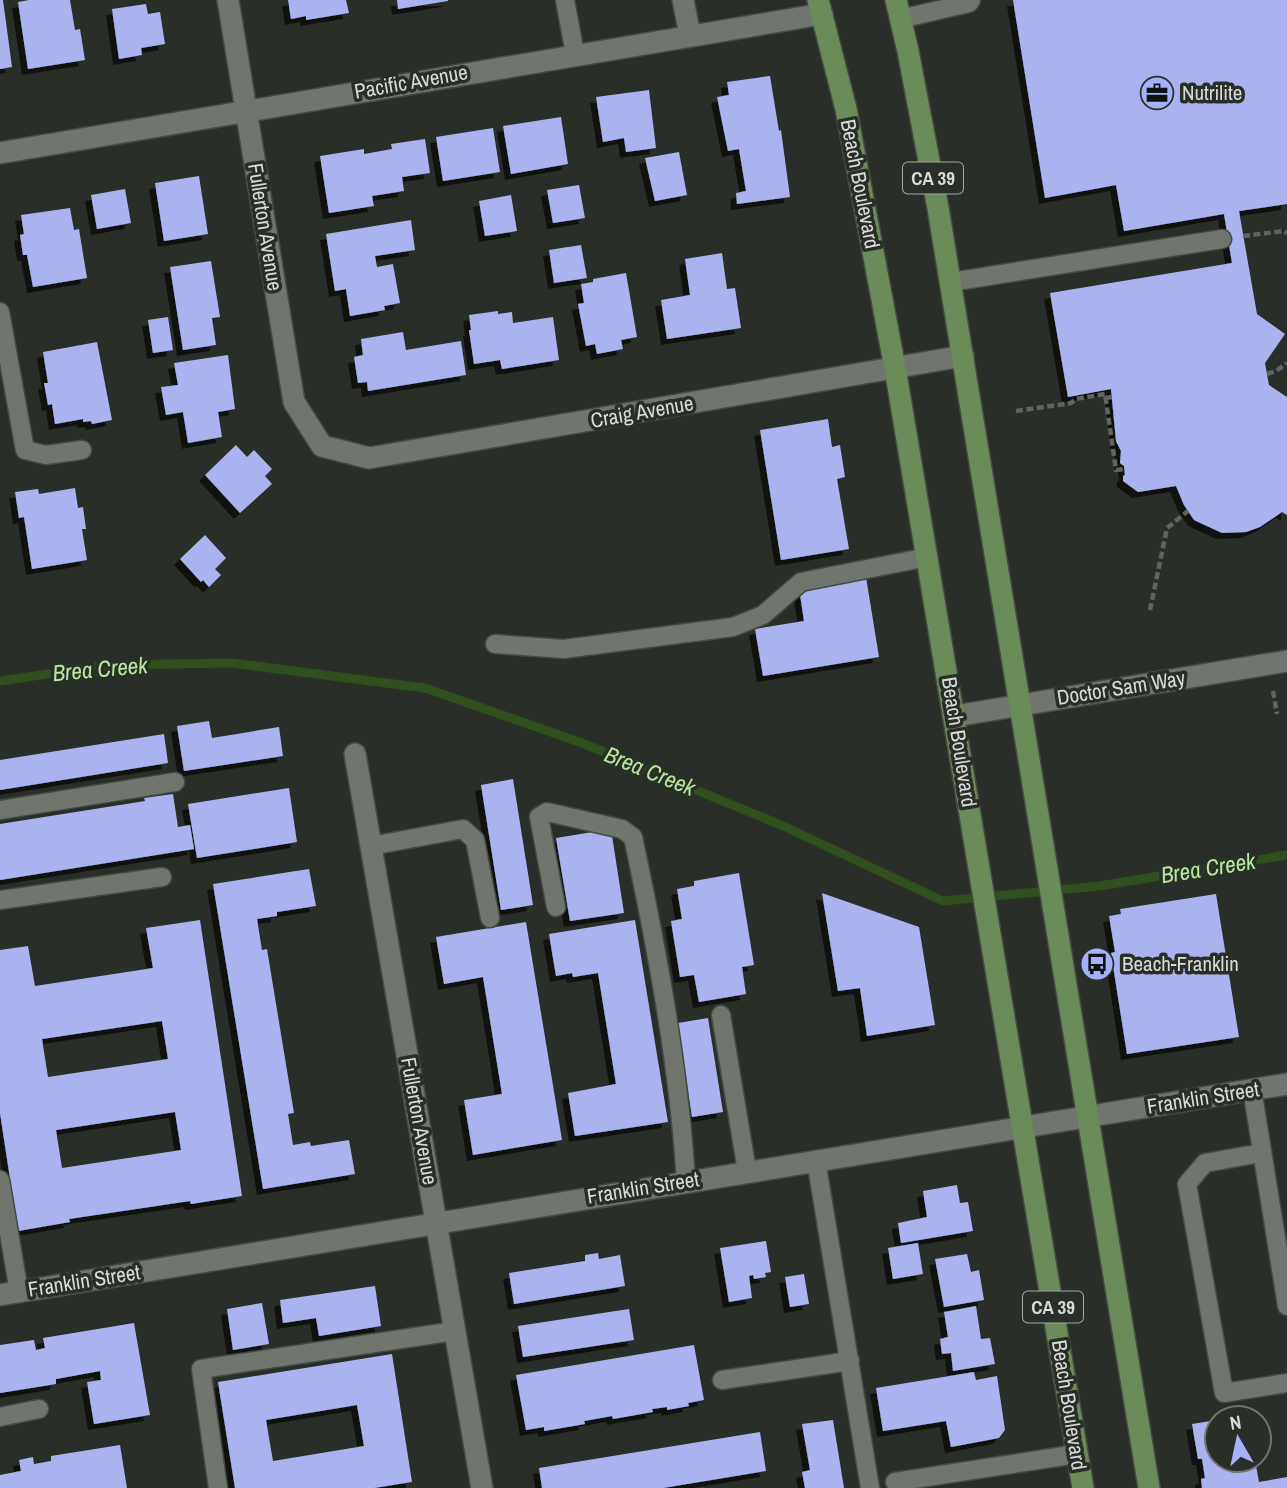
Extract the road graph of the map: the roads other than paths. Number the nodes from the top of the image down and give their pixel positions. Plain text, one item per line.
1 (228, 0) edge
2 (565, 0) edge
3 (683, 0) edge
4 (971, 0) edge
5 (820, 7) edge
6 (898, 9) edge
7 (690, 35) junction
8 (575, 54) junction
9 (245, 110) junction
10 (0, 153) edge
11 (1222, 239) road end
12 (951, 282) junction
13 (0, 312) edge
14 (963, 356) junction
15 (895, 368) junction
16 (322, 446) joint
17 (82, 450) dead end
18 (928, 557) junction
19 (495, 643) dead end
20 (1287, 661) edge
21 (1020, 705) junction
22 (954, 716) junction
23 (355, 754) dead end
24 (175, 782) dead end
25 (0, 810) edge
26 (371, 846) junction
27 (162, 877) dead end
28 (0, 900) edge
29 (556, 907) dead end
30 (490, 918) dead end
31 (721, 1015) dead end
32 (1287, 1084) edge
33 (1252, 1089) junction
34 (1089, 1116) junction
35 (1024, 1126) junction
36 (1261, 1153) junction
37 (817, 1160) junction
38 (747, 1171) junction
39 (0, 1180) edge
40 (686, 1181) junction
41 (436, 1222) junction
42 (9, 1293) edge
43 (1287, 1306) edge
44 (455, 1331) junction
45 (849, 1361) junction
46 (722, 1380) dead end
47 (1287, 1383) edge
48 (39, 1409) dead end
49 (0, 1417) edge
50 (1077, 1454) junction
51 (895, 1482) dead end
52 (218, 1488) edge
53 (482, 1488) edge
54 (870, 1488) edge
55 (1083, 1488) edge
56 (1149, 1488) edge

1 - 9 street, Fullerton Avenue
2 - 8 lane
3 - 7 street
4 - 6 lane
5 - 7 street, Pacific Avenue
5 - 15 main road, Beach Boulevard / CA 39
6 - 12 main road, CA 39
7 - 8 street, Pacific Avenue
8 - 9 street, Pacific Avenue
9 - 10 street, Pacific Avenue
9 - 16 street, Fullerton Avenue
11 - 12 lane
12 - 14 main road, CA 39
13 - 17 lane
14 - 15 street, Craig Avenue
14 - 21 main road, CA 39
15 - 16 street, Craig Avenue
15 - 18 main road, Beach Boulevard / CA 39
18 - 19 lane
18 - 22 main road, Beach Boulevard / CA 39
20 - 21 street, Doctor Sam Way
21 - 22 street, Doctor Sam Way
21 - 34 main road, CA 39
22 - 35 main road, Beach Boulevard / CA 39
23 - 26 street, Fullerton Avenue
24 - 25 lane
26 - 30 lane
26 - 41 street, Fullerton Avenue
27 - 28 lane
29 - 40 lane
31 - 38 lane
32 - 33 street, Franklin Street
33 - 34 street, Franklin Street
33 - 36 lane
34 - 35 street, Franklin Street
34 - 56 main road, CA 39
35 - 37 street, Franklin Street
35 - 50 main road, Beach Boulevard / CA 39
36 - 43 lane
36 - 47 lane
37 - 38 street, Franklin Street
37 - 45 lane
38 - 40 street, Franklin Street
39 - 42 lane
40 - 41 street, Franklin Street
41 - 42 street, Franklin Street
41 - 44 street, Fullerton Avenue
44 - 52 lane
44 - 53 street, Fullerton Avenue
45 - 46 lane
45 - 54 lane
48 - 49 lane
50 - 51 lane
50 - 55 main road, Beach Boulevard / CA 39

